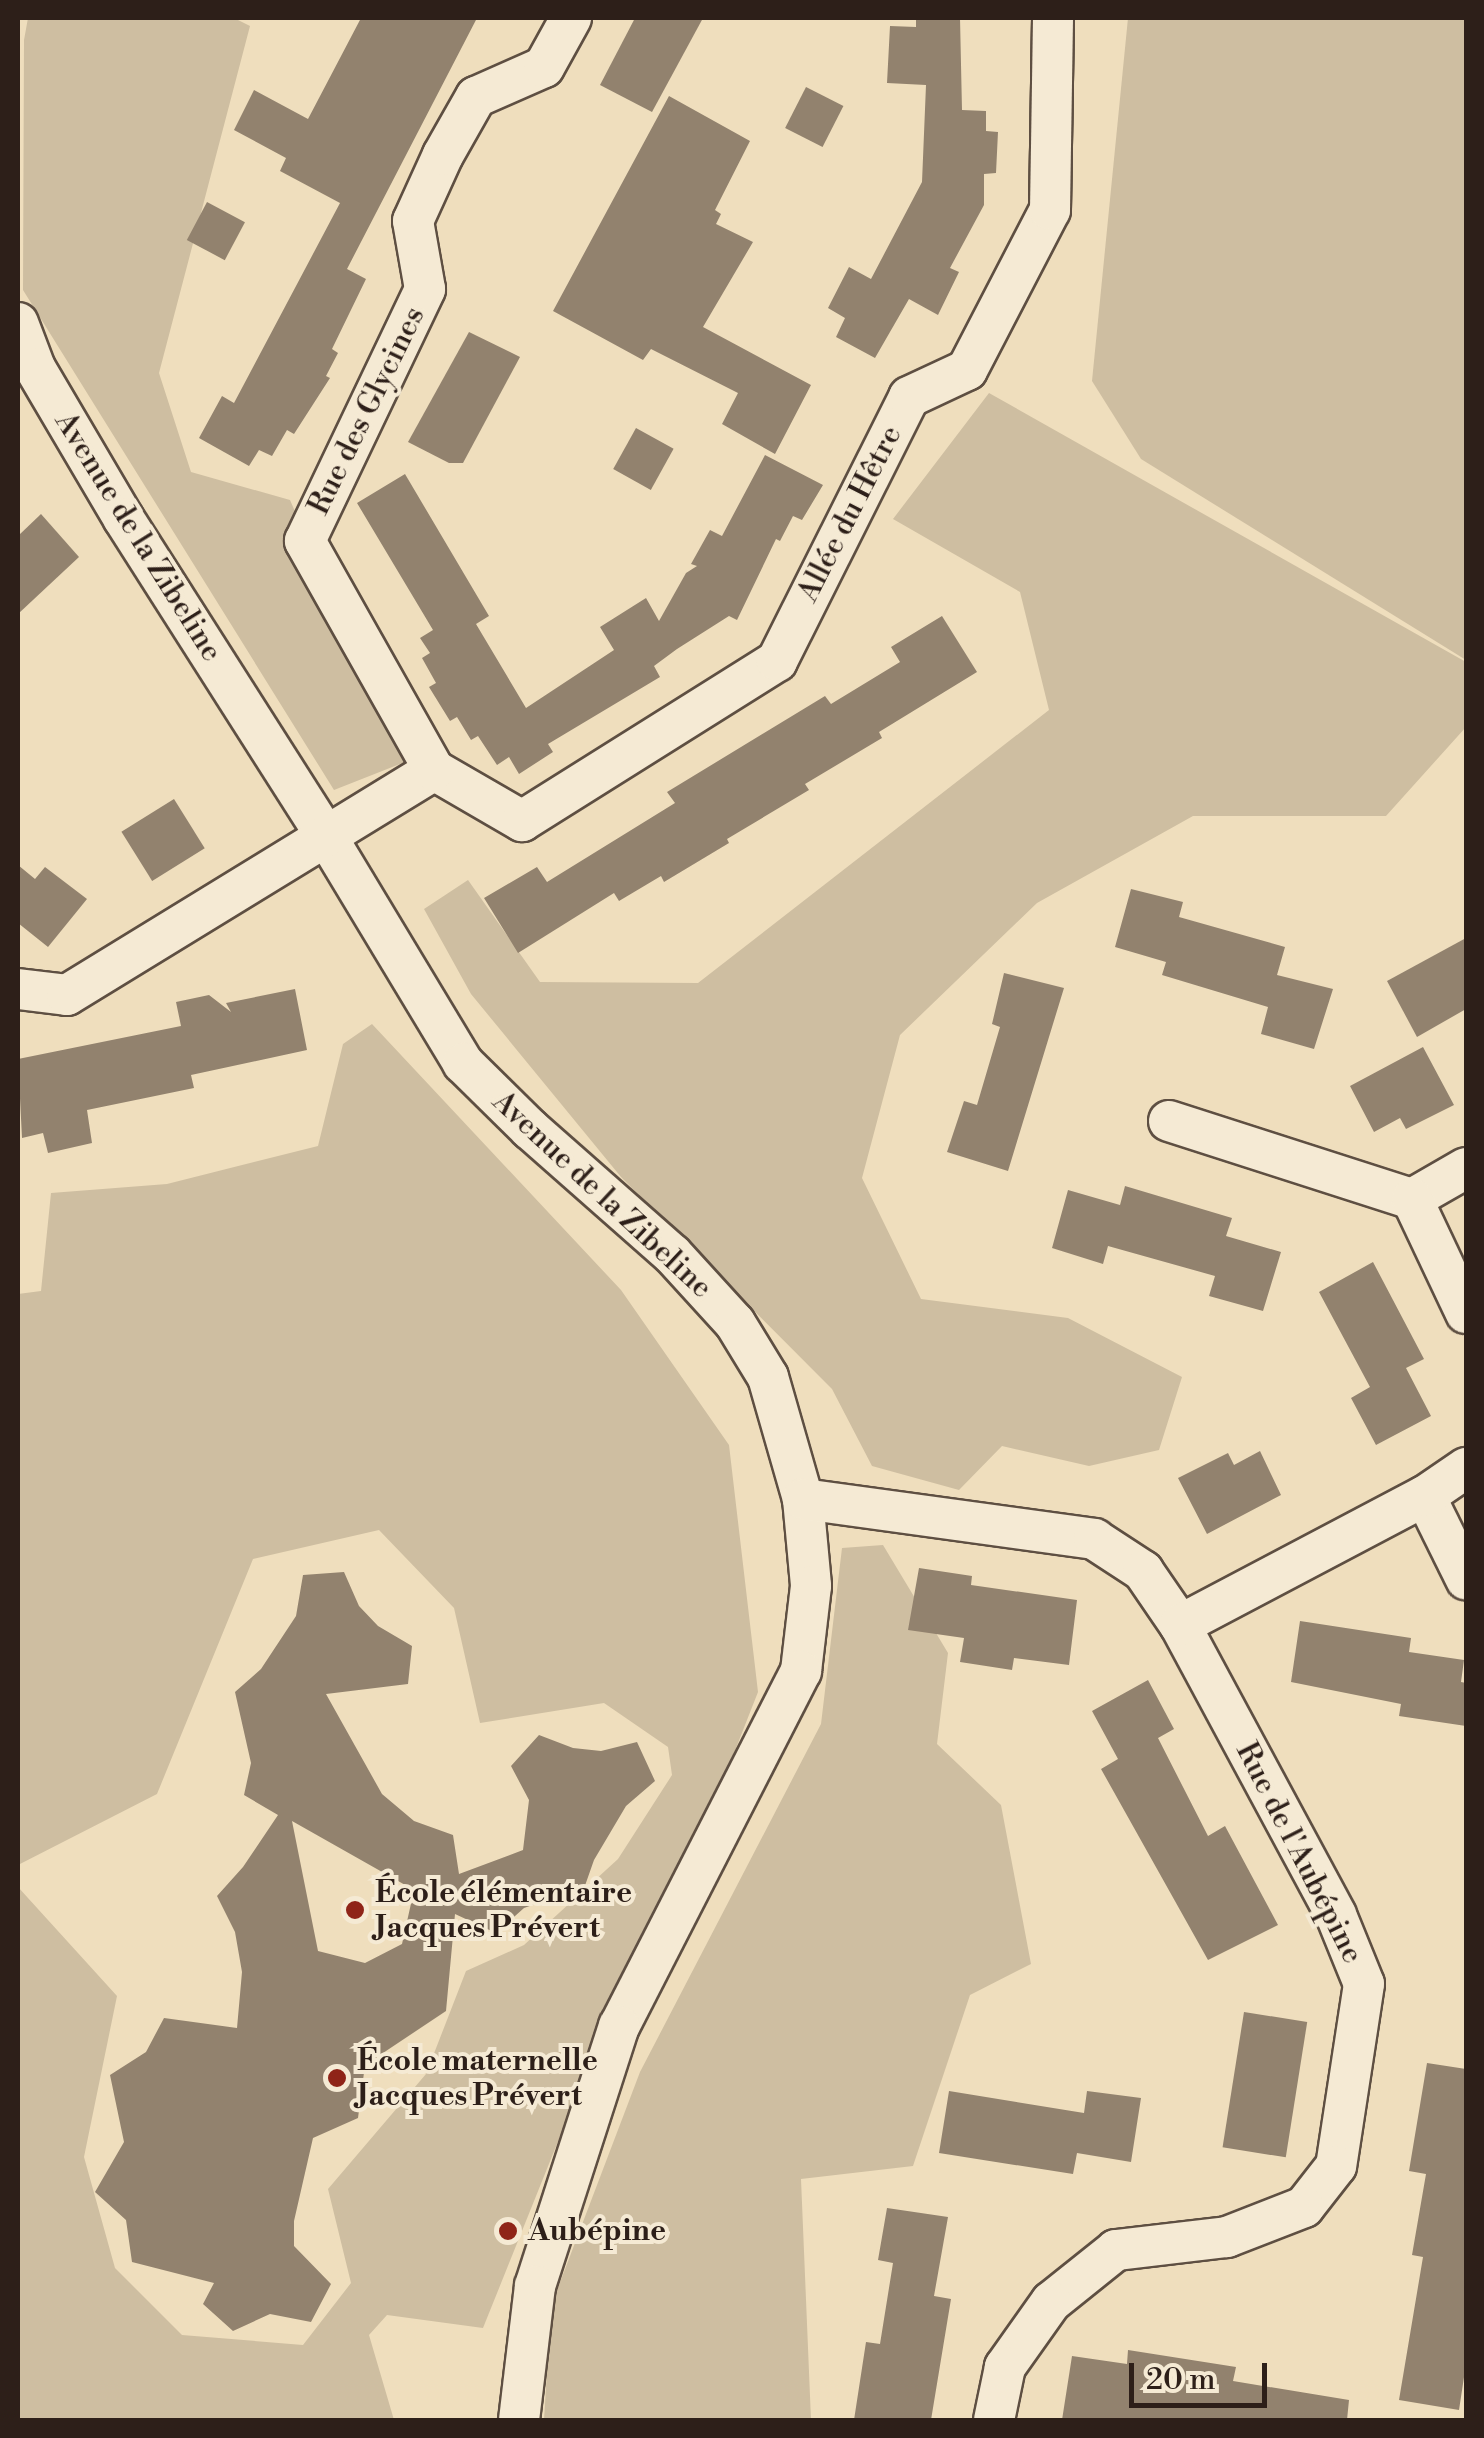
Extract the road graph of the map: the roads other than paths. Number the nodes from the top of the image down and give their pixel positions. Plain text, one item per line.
1 (571, 18) edge
2 (1053, 18) edge
3 (18, 323) edge
4 (434, 770) junction
5 (328, 838) junction
6 (18, 989) edge
7 (1169, 1122) dead end
8 (1466, 1168) edge
9 (1412, 1199) junction
10 (1466, 1312) edge
11 (1466, 1468) edge
12 (1425, 1496) junction
13 (803, 1499) junction
14 (1466, 1579) edge
15 (1180, 1625) junction
16 (519, 2420) edge
17 (994, 2420) edge

1 - 4 street, Rue des Glycines
2 - 4 street, Allée du Hêtre
3 - 5 street, Avenue de la Zibeline
4 - 5 street
5 - 6 street
5 - 13 street, Avenue de la Zibeline
7 - 9 street
8 - 9 street
9 - 10 street
11 - 12 street
12 - 14 street
12 - 15 street
13 - 15 street, Rue de l'Aubépine
13 - 16 street, Avenue de la Zibeline
15 - 17 street, Rue de l'Aubépine

